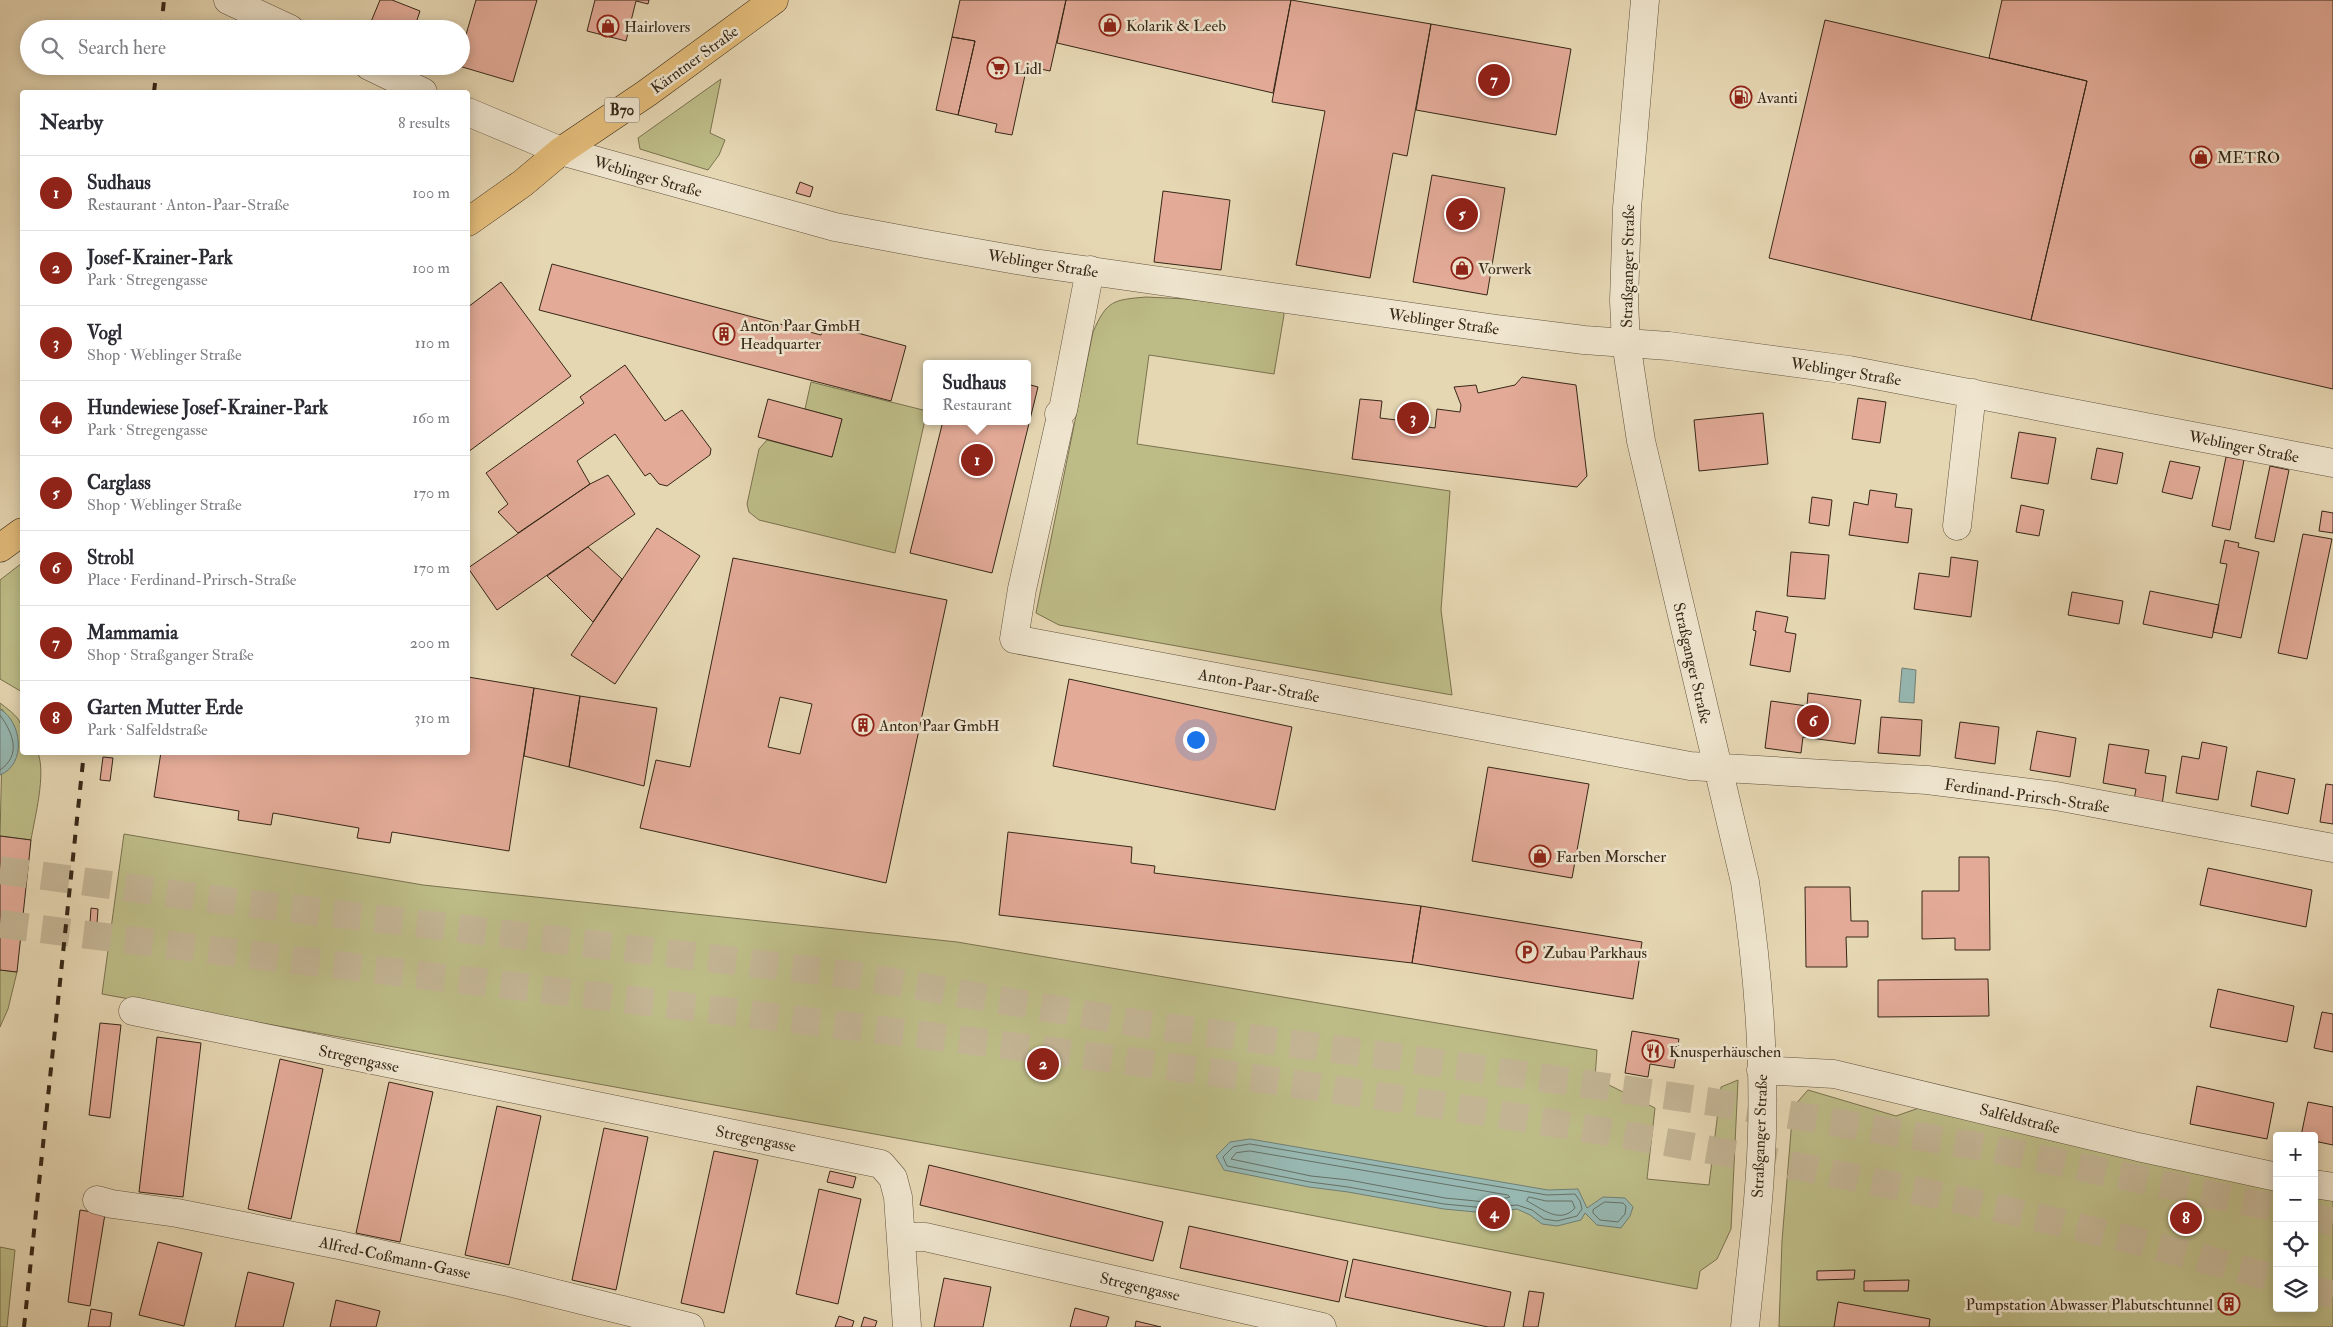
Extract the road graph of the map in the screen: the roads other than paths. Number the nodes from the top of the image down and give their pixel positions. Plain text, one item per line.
1 (228, 0) edge
2 (774, 0) edge
3 (1645, 0) edge
4 (271, 20) edge
5 (387, 75) edge
6 (419, 90) edge
7 (470, 113) edge
8 (561, 152) junction
9 (470, 221) edge
10 (1090, 270) junction
11 (1626, 342) junction
12 (1972, 394) junction
13 (2333, 463) edge
14 (1957, 526) dead end
15 (20, 533) edge
16 (0, 548) edge
17 (1718, 767) junction
18 (2333, 848) edge
19 (133, 1011) dead end
20 (1762, 1070) junction
21 (2273, 1175) edge
22 (2318, 1185) edge
23 (2333, 1187) edge
24 (98, 1200) dead end
25 (902, 1237) junction
26 (690, 1327) edge
27 (907, 1327) edge
28 (1322, 1327) edge
29 (1745, 1327) edge

1 - 4 street
2 - 8 main road, Kärntner Straße / B70
3 - 11 street, Straßganger Straße
5 - 6 street
7 - 8 street, Weblinger Straße
8 - 9 main road, Kärntner Straße / B70
8 - 10 street, Weblinger Straße
10 - 11 street, Weblinger Straße
10 - 17 street, Anton-Paar-Straße
11 - 12 street, Weblinger Straße
11 - 17 street, Straßganger Straße
12 - 13 street, Weblinger Straße
12 - 14 street
15 - 16 main road
17 - 18 street, Ferdinand-Prirsch-Straße
17 - 20 street, Straßganger Straße
19 - 25 street, Stregengasse
20 - 21 street, Salfeldstraße
20 - 29 street, Straßganger Straße
22 - 23 street
24 - 26 street, Alfred-Coßmann-Gasse
25 - 27 street
25 - 28 street, Stregengasse

